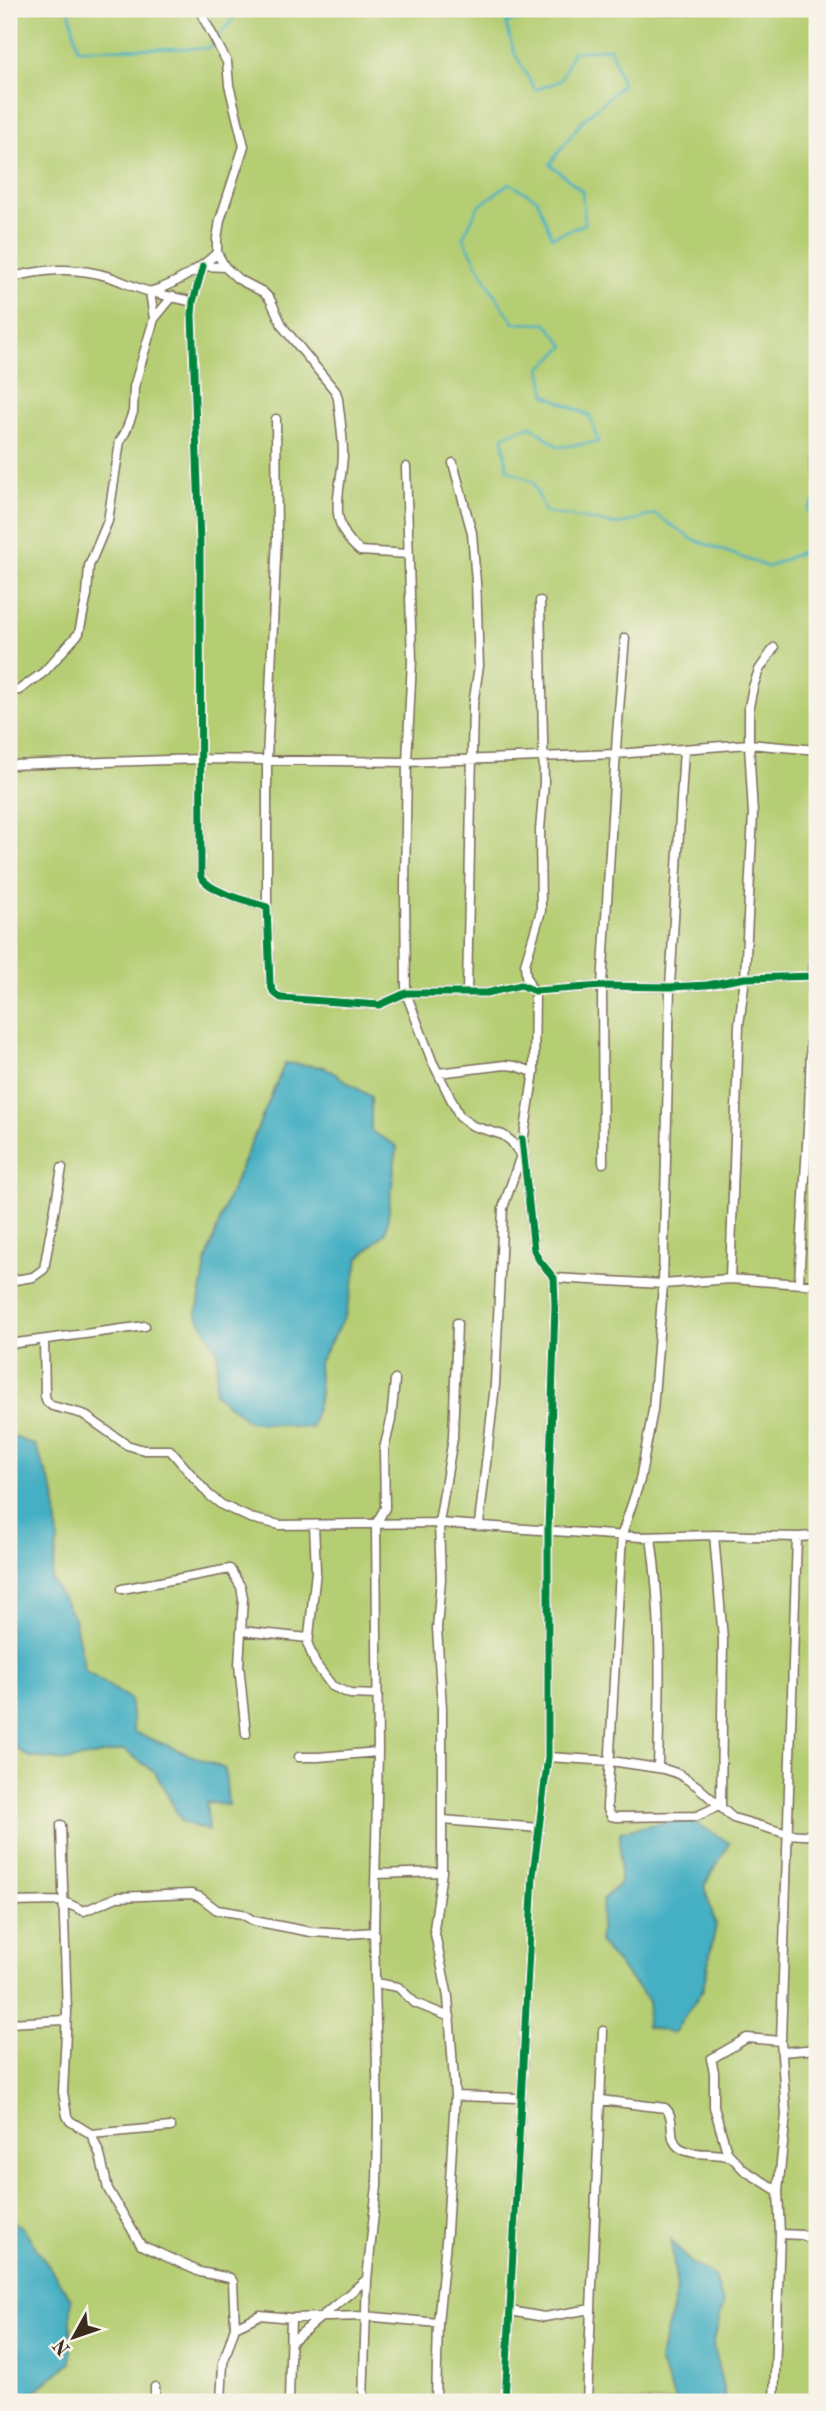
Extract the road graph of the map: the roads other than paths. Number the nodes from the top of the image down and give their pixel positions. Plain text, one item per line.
1 (201, 9) edge
2 (217, 253) junction
3 (202, 266) junction
4 (225, 267) junction
5 (9, 278) edge
6 (150, 292) junction
7 (173, 296) junction
8 (193, 302) junction
9 (154, 319) junction
10 (276, 419) dead end
11 (453, 463) dead end
12 (406, 467) dead end
13 (408, 554) junction
14 (540, 601) dead end
15 (625, 638) dead end
16 (774, 648) dead end
17 (9, 694) edge
18 (749, 744) junction
19 (684, 749) junction
20 (817, 750) edge
21 (616, 754) junction
22 (542, 757) junction
23 (201, 758) junction
24 (472, 758) junction
25 (267, 759) junction
26 (407, 762) junction
27 (9, 765) edge
28 (817, 851) edge
29 (267, 907) junction
30 (814, 977) edge
31 (745, 978) junction
32 (602, 986) junction
33 (670, 987) junction
34 (535, 990) junction
35 (467, 992) junction
36 (406, 993) junction
37 (534, 1072) junction
38 (438, 1073) junction
39 (813, 1110) edge
40 (522, 1139) junction
41 (521, 1155) junction
42 (603, 1163) dead end
43 (62, 1168) dead end
44 (554, 1278) junction
45 (730, 1279) junction
46 (9, 1281) edge
47 (799, 1283) junction
48 (663, 1284) junction
49 (817, 1284) edge
50 (457, 1323) dead end
51 (145, 1326) dead end
52 (44, 1340) junction
53 (9, 1344) edge
54 (396, 1380) dead end
55 (439, 1523) junction
56 (376, 1524) junction
57 (479, 1524) junction
58 (314, 1525) junction
59 (548, 1530) junction
60 (622, 1534) junction
61 (714, 1535) junction
62 (817, 1536) edge
63 (797, 1537) junction
64 (651, 1538) junction
65 (122, 1590) dead end
66 (241, 1631) junction
67 (309, 1638) junction
68 (378, 1695) junction
69 (246, 1734) dead end
70 (378, 1752) junction
71 (299, 1757) dead end
72 (548, 1757) junction
73 (611, 1761) junction
74 (658, 1768) junction
75 (722, 1805) junction
76 (443, 1820) junction
77 (61, 1825) dead end
78 (539, 1828) junction
79 (788, 1834) junction
80 (817, 1836) edge
81 (442, 1872) junction
82 (376, 1874) junction
83 (62, 1901) junction
84 (9, 1902) edge
85 (374, 1932) junction
86 (375, 1983) junction
87 (450, 2017) junction
88 (65, 2020) junction
89 (9, 2022) edge
90 (603, 2031) dead end
91 (781, 2041) junction
92 (817, 2049) edge
93 (782, 2052) junction
94 (455, 2096) junction
95 (520, 2098) junction
96 (600, 2101) junction
97 (171, 2127) dead end
98 (91, 2134) junction
99 (730, 2157) junction
100 (778, 2191) junction
101 (780, 2234) junction
102 (817, 2241) edge
103 (367, 2279) junction
104 (591, 2309) junction
105 (510, 2311) junction
106 (365, 2316) junction
107 (323, 2317) junction
108 (291, 2318) junction
109 (438, 2323) junction
110 (235, 2327) junction
111 (291, 2342) junction
112 (155, 2386) dead end
113 (155, 2402) edge
114 (221, 2402) edge
115 (289, 2402) edge
116 (363, 2402) edge
117 (436, 2402) edge
118 (505, 2402) edge
119 (587, 2402) edge
120 (774, 2402) edge

1 - 2 street
2 - 3 street
2 - 4 street
3 - 4 street
3 - 6 street
3 - 8 street
4 - 13 street
5 - 6 street
6 - 7 street
6 - 9 street
7 - 8 street
7 - 9 street
8 - 23 street
9 - 17 street
10 - 25 street
11 - 24 street
12 - 13 street
13 - 26 street
14 - 22 street
15 - 21 street
16 - 18 street
18 - 19 street
18 - 20 street
18 - 31 street
19 - 21 street
19 - 33 street
21 - 22 street
21 - 32 street
22 - 24 street
22 - 34 street
23 - 25 street
23 - 27 street
23 - 29 street
24 - 26 street
24 - 35 street
25 - 26 street
25 - 29 street
26 - 36 street
28 - 30 street
29 - 36 street
30 - 31 street
30 - 39 street
31 - 33 street
31 - 45 street
32 - 33 street
32 - 34 street
32 - 42 street
33 - 48 street
34 - 35 street
34 - 37 street
35 - 36 street
36 - 38 street
37 - 38 street
37 - 40 street
38 - 41 street
39 - 47 street
40 - 41 street
40 - 44 street
41 - 57 street
43 - 46 street
44 - 48 street
44 - 59 street
45 - 47 street
45 - 48 street
47 - 49 street
48 - 60 street
50 - 55 street
51 - 52 street
52 - 53 street
52 - 58 street
54 - 56 street
55 - 56 street
55 - 57 street
55 - 76 street
56 - 58 street
56 - 68 street
57 - 59 street
58 - 67 street
59 - 60 street
59 - 72 street
60 - 64 street
60 - 73 street
61 - 63 street
61 - 64 street
61 - 75 street
62 - 63 street
63 - 79 street
64 - 74 street
65 - 66 street
66 - 67 street
66 - 69 street
67 - 68 street
68 - 70 street
70 - 71 street
70 - 82 street
72 - 73 street
72 - 78 street
73 - 74 street
73 - 75 street
74 - 75 street
75 - 79 street
76 - 78 street
76 - 81 street
77 - 83 street
78 - 95 street
79 - 80 street
79 - 91 street
81 - 82 street
81 - 87 street
82 - 85 street
83 - 84 street
83 - 85 street
83 - 88 street
85 - 86 street
86 - 87 street
86 - 103 street
87 - 94 street
88 - 89 street
88 - 98 street
90 - 96 street
91 - 93 street
91 - 99 street
92 - 93 street
93 - 100 street
94 - 95 street
94 - 109 street
95 - 105 street
96 - 99 street
96 - 104 street
97 - 98 street
98 - 110 street
99 - 100 street
100 - 101 street
101 - 102 street
101 - 120 street
103 - 106 street
103 - 107 street
104 - 105 street
104 - 119 street
105 - 118 street
106 - 107 street
106 - 109 street
106 - 116 street
107 - 108 street
107 - 111 street
108 - 110 street
108 - 111 street
109 - 117 street
110 - 114 street
111 - 115 street
112 - 113 street

